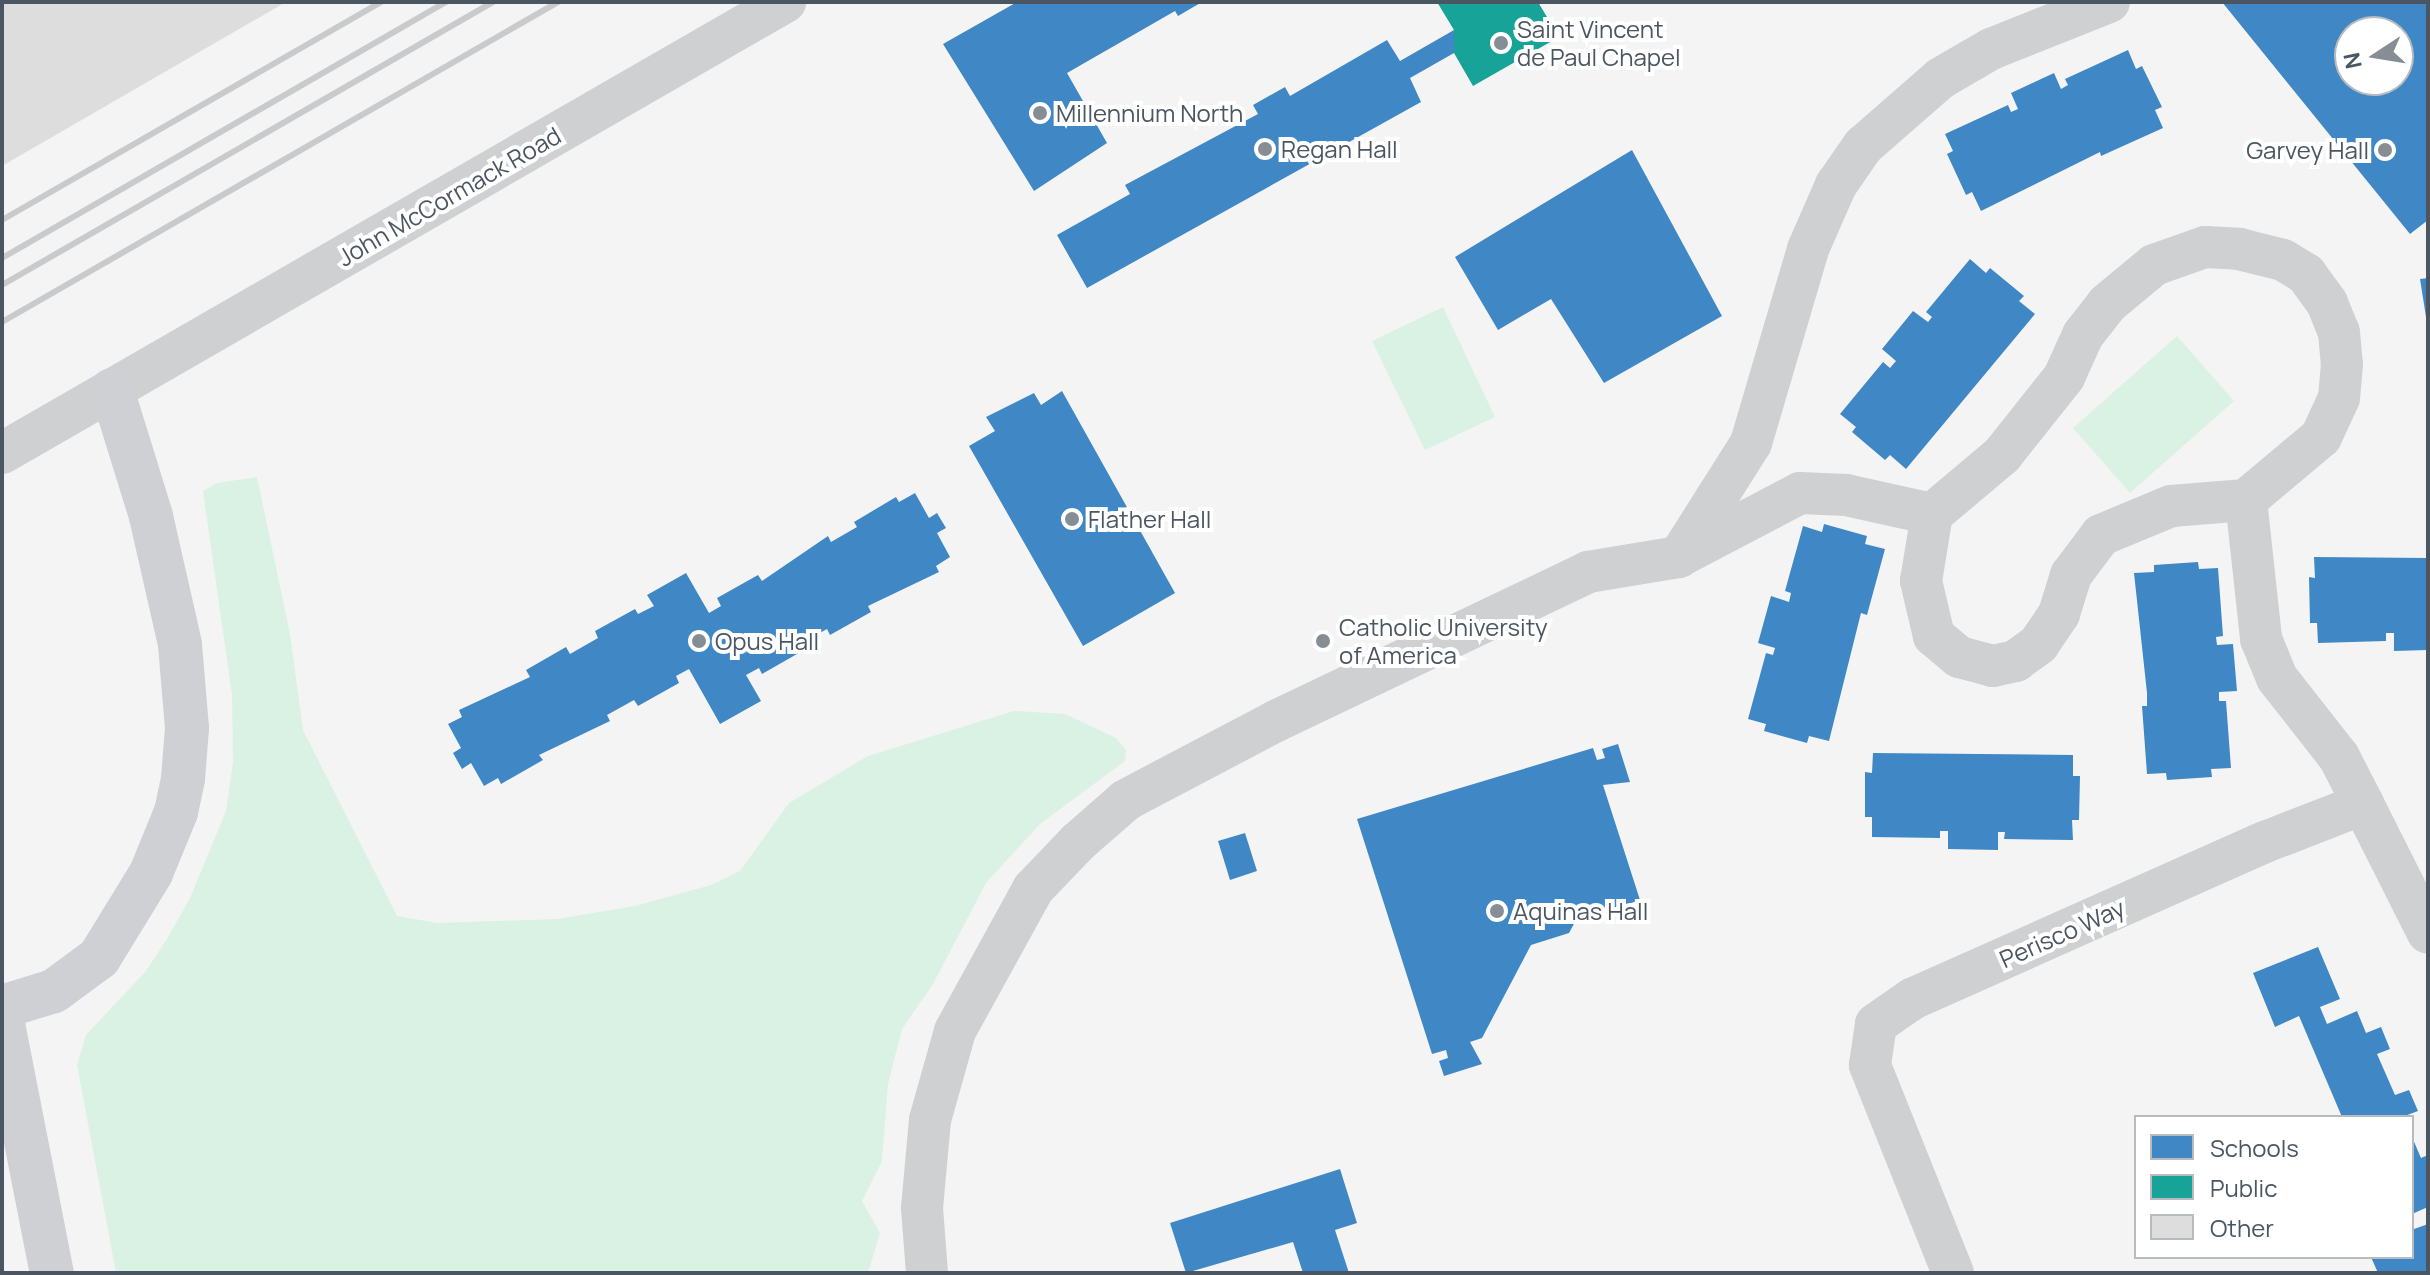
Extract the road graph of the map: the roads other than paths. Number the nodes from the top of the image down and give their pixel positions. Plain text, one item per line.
1 (785, 2) edge
2 (2109, 2) edge
3 (112, 390) junction
4 (2, 453) edge
5 (2246, 500) junction
6 (1932, 514) junction
7 (1679, 557) junction
8 (2363, 804) junction
9 (2428, 933) edge
10 (2, 1007) edge
11 (2, 1019) edge
12 (52, 1273) edge
13 (927, 1273) edge
14 (1953, 1273) edge

1 - 3 street, John McCormack Road
2 - 7 street
3 - 4 street, John McCormack Road
3 - 10 main road
5 - 6 street
5 - 6 street
5 - 8 street
6 - 7 street
7 - 13 street
8 - 9 street
8 - 14 street, Perisco Way
11 - 12 main road

